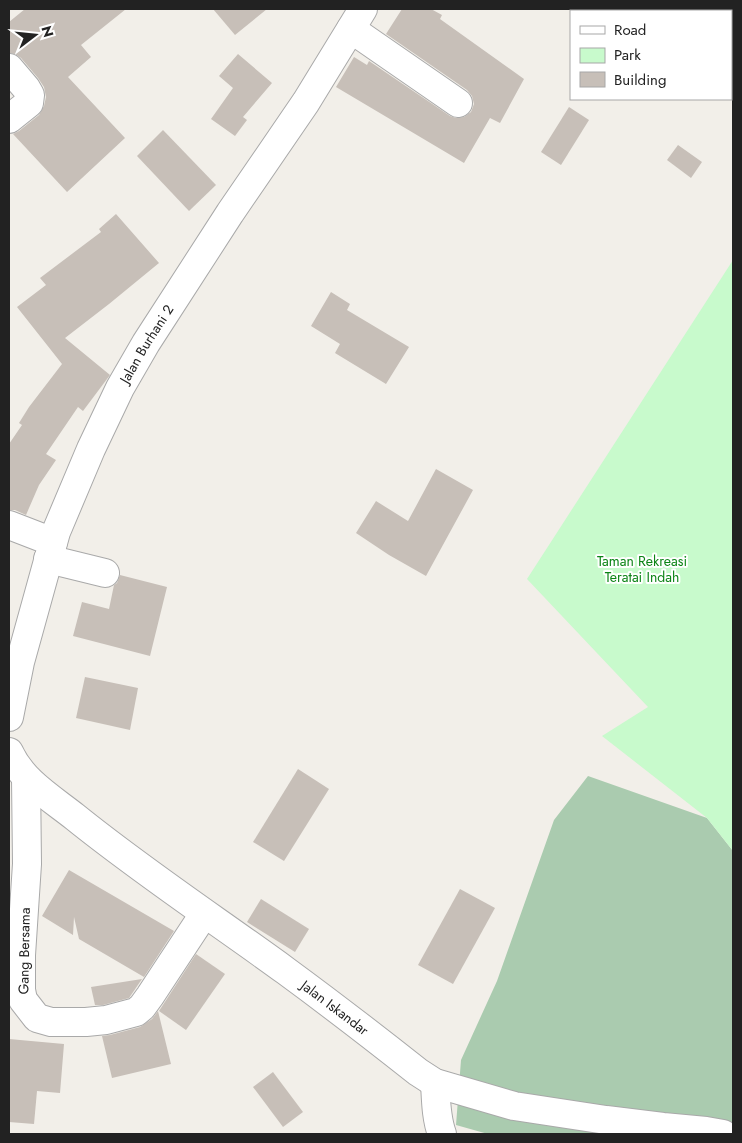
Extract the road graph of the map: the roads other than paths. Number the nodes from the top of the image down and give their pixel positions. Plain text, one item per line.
1 (357, 19) edge
2 (9, 68) edge
3 (458, 103) dead end
4 (9, 119) edge
5 (9, 525) edge
6 (51, 550) junction
7 (105, 573) dead end
8 (9, 717) edge
9 (9, 752) edge
10 (26, 778) junction
11 (204, 914) junction
12 (435, 1083) junction
13 (442, 1134) edge
14 (723, 1134) edge

1 - 3 street
1 - 6 street, Jalan Burhani 2
2 - 4 street
5 - 6 street
6 - 7 street
6 - 8 street, Jalan Burhani 2
9 - 10 street, Jalan Iskandar
10 - 11 street, Jalan Iskandar
10 - 11 street, Gang Bersama
11 - 12 street, Jalan Iskandar
12 - 13 street
12 - 14 street, Jalan Iskandar

